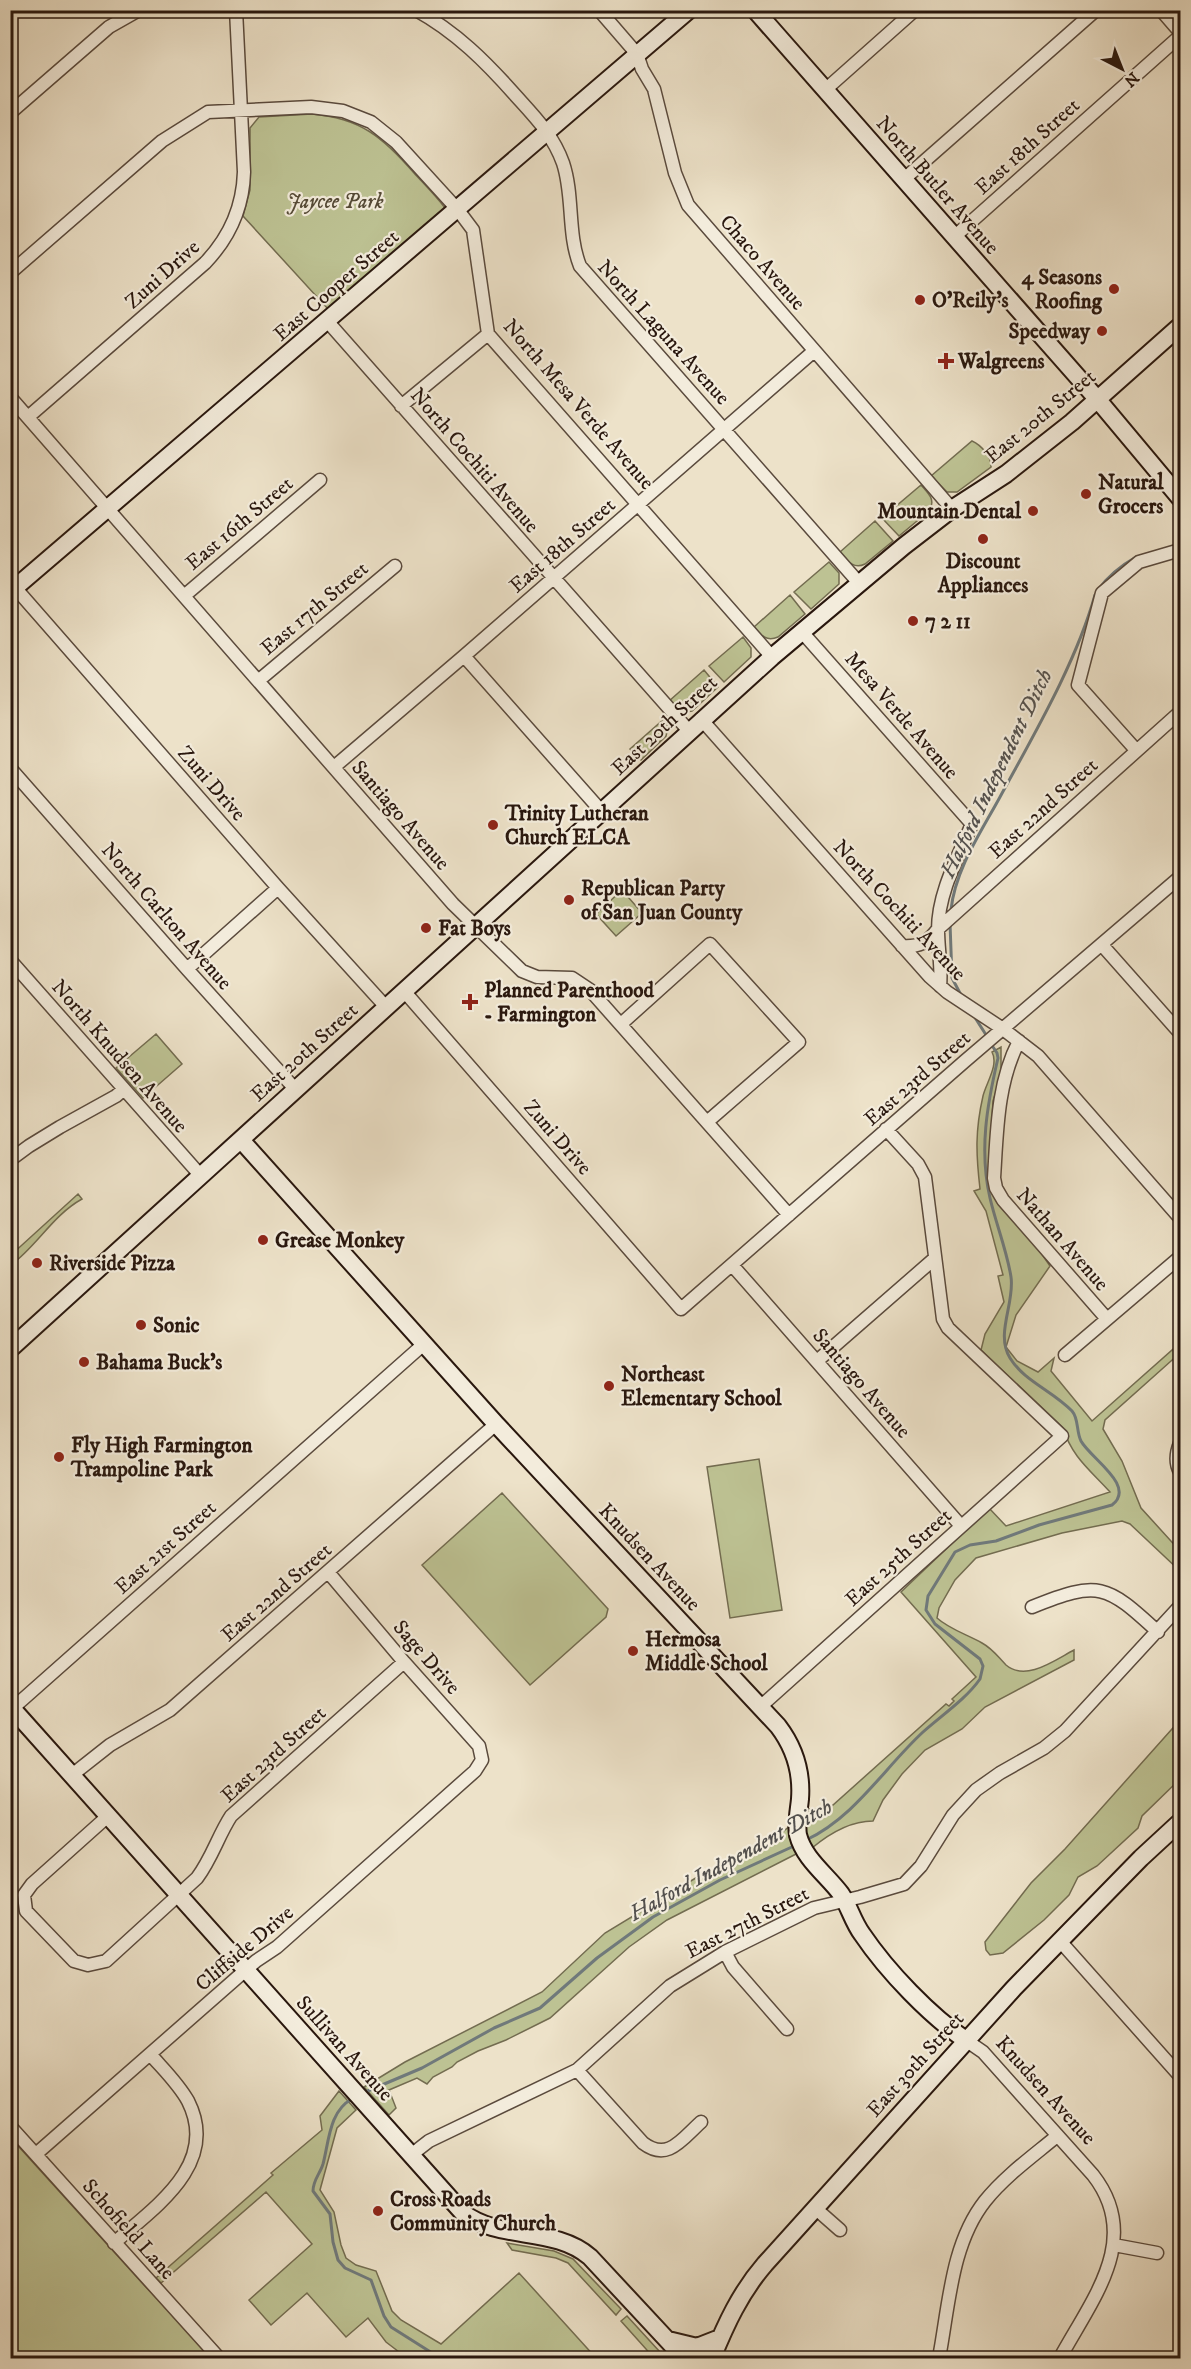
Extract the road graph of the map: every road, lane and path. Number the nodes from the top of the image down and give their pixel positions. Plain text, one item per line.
1 (139, 10) edge
2 (236, 10) edge
3 (416, 10) edge
4 (599, 10) edge
5 (689, 10) edge
6 (755, 10) edge
7 (915, 10) edge
8 (1096, 10) edge
9 (1161, 10) edge
10 (1180, 34) edge
11 (637, 54) junction
12 (825, 90) junction
13 (241, 110) junction
14 (10, 113) edge
15 (549, 132) junction
16 (903, 180) junction
17 (458, 210) junction
18 (954, 237) junction
19 (10, 273) edge
20 (328, 322) junction
21 (1180, 326) edge
22 (488, 334) junction
23 (814, 351) junction
24 (1098, 400) junction
25 (13, 404) edge
26 (401, 406) junction
27 (28, 417) junction
28 (724, 429) junction
29 (320, 480) dead end
30 (1180, 498) edge
31 (639, 503) junction
32 (107, 509) junction
33 (952, 509) junction
34 (1180, 550) edge
35 (395, 566) dead end
36 (553, 579) junction
37 (859, 584) junction
38 (12, 587) edge
39 (184, 596) junction
40 (802, 632) junction
41 (464, 657) junction
42 (772, 657) junction
43 (258, 681) junction
44 (1180, 712) edge
45 (701, 719) junction
46 (688, 731) junction
47 (1136, 750) junction
48 (334, 767) junction
49 (10, 768) edge
50 (603, 813) junction
51 (1180, 878) edge
52 (278, 888) junction
53 (476, 926) junction
54 (938, 928) junction
55 (1102, 945) junction
56 (902, 946) junction
57 (10, 960) edge
58 (187, 969) junction
59 (940, 986) junction
60 (404, 991) junction
61 (386, 1007) junction
62 (621, 1024) junction
63 (1003, 1029) junction
64 (1180, 1031) edge
65 (1019, 1041) junction
66 (124, 1089) junction
67 (296, 1090) junction
68 (707, 1122) junction
69 (886, 1129) junction
70 (241, 1140) junction
71 (11, 1159) edge
72 (201, 1176) junction
73 (789, 1215) junction
74 (1180, 1218) edge
75 (1180, 1257) edge
76 (934, 1259) junction
77 (732, 1265) junction
78 (681, 1310) joint
79 (1107, 1319) junction
80 (424, 1343) junction
81 (10, 1349) edge
82 (1065, 1355) dead end
83 (818, 1361) junction
84 (496, 1424) junction
85 (1180, 1443) edge
86 (1180, 1472) edge
87 (961, 1526) junction
88 (328, 1572) junction
89 (1032, 1606) dead end
90 (1180, 1606) edge
91 (1158, 1632) junction
92 (404, 1662) junction
93 (12, 1707) edge
94 (760, 1707) junction
95 (476, 1771) joint
96 (72, 1775) junction
97 (108, 1816) junction
98 (1180, 1822) edge
99 (179, 1895) junction
100 (845, 1900) junction
101 (1060, 1941) junction
102 (725, 1952) junction
103 (246, 1970) junction
104 (787, 2029) dead end
105 (967, 2041) junction
106 (150, 2054) junction
107 (577, 2070) junction
108 (1180, 2076) edge
109 (701, 2122) dead end
110 (10, 2126) edge
111 (1057, 2136) junction
112 (36, 2154) junction
113 (411, 2155) junction
114 (815, 2208) junction
115 (840, 2230) dead end
116 (114, 2242) junction
117 (1114, 2245) junction
118 (1157, 2253) dead end
119 (720, 2338) junction
120 (668, 2340) junction
121 (219, 2358) edge
122 (684, 2358) edge
123 (712, 2358) edge
124 (939, 2358) edge
125 (1060, 2358) edge

1 - 14 street
2 - 13 street, Zuni Drive
3 - 15 street, North Laguna Avenue
4 - 11 street, Chaco Avenue
5 - 11 main road, East Cooper Street
6 - 12 main road, North Butler Avenue
7 - 12 street
8 - 16 street
9 - 10 street
10 - 18 street, East 18th Street
11 - 15 main road, East Cooper Street
11 - 23 street, Chaco Avenue
12 - 16 main road, North Butler Avenue
13 - 17 street, North Mesa Verde Avenue
13 - 19 street, North Mesa Verde Avenue
13 - 27 street, Zuni Drive
15 - 17 main road, East Cooper Street
15 - 28 street, North Laguna Avenue
16 - 18 main road, North Butler Avenue
17 - 20 main road, East Cooper Street
17 - 22 street, North Mesa Verde Avenue
18 - 24 main road, North Butler Avenue
20 - 26 street, North Cochiti Avenue
20 - 32 main road, East Cooper Street
21 - 24 main road, East 20th Street
22 - 26 street
22 - 31 street, North Mesa Verde Avenue
23 - 28 street, East 18th Street
23 - 33 street, Chaco Avenue
24 - 30 main road, North Butler Avenue
24 - 33 main road, East 20th Street
25 - 27 street, Santiago Avenue
26 - 36 street, North Cochiti Avenue
27 - 32 street, Santiago Avenue
28 - 31 street, East 18th Street
28 - 37 street, North Laguna Avenue
29 - 39 street, East 16th Street
31 - 36 street, East 18th Street
31 - 42 street, North Mesa Verde Avenue
32 - 38 main road, East Cooper Street
32 - 39 street, Santiago Avenue
33 - 37 main road, East 20th Street
34 - 47 street
35 - 43 street, East 17th Street
36 - 41 street, East 18th Street
36 - 46 street, North Cochiti Avenue
37 - 40 main road, East 20th Street
38 - 52 street, Zuni Drive
39 - 43 street, Santiago Avenue
40 - 42 main road, East 20th Street
40 - 54 street, Mesa Verde Avenue
41 - 48 street, East 18th Street
41 - 50 street
42 - 45 main road, East 20th Street
43 - 48 street, Santiago Avenue
44 - 47 street, East 22nd Street
45 - 46 main road, East 20th Street
45 - 56 street, North Cochiti Avenue
46 - 50 main road, East 20th Street
47 - 54 street, East 22nd Street
48 - 53 street, Santiago Avenue
49 - 58 street, North Carlton Avenue
50 - 53 main road, East 20th Street
51 - 55 street, East 23rd Street
52 - 58 street
52 - 61 street, Zuni Drive
53 - 60 main road, East 20th Street
53 - 62 street, Santiago Avenue
54 - 56 street, East 22nd Street
54 - 59 street
55 - 63 street, East 23rd Street
55 - 64 street
56 - 59 street, North Cochiti Avenue
57 - 66 street, North Knudsen Avenue
58 - 67 street, North Carlton Avenue
59 - 63 street, North Cochiti Avenue
60 - 61 main road, East 20th Street
60 - 78 street, Zuni Drive
61 - 67 main road, East 20th Street
62 - 68 street, Santiago Avenue
62 - 68 street
63 - 65 street, North Cochiti Avenue
63 - 69 street, East 23rd Street
65 - 74 street, North Cochiti Avenue
65 - 79 street, Nathan Avenue
66 - 71 street
66 - 72 street, North Knudsen Avenue
67 - 70 main road, East 20th Street
68 - 73 street, Santiago Avenue
69 - 73 street, East 23rd Street
69 - 76 street
70 - 72 main road, East 20th Street
70 - 80 main road, Knudsen Avenue
72 - 81 main road, East 20th Street
73 - 77 street, East 23rd Street
75 - 79 street
76 - 83 street
76 - 87 street, East 25th Street
77 - 78 street, East 23rd Street
77 - 83 street, Santiago Avenue
79 - 82 street
80 - 84 main road, Knudsen Avenue
80 - 93 street, East 21st Street
83 - 87 street, Santiago Avenue
84 - 88 street, East 22nd Street
84 - 94 main road, Knudsen Avenue
85 - 86 street
87 - 94 street, East 25th Street
88 - 92 street, Sage Drive
88 - 96 street, East 22nd Street
89 - 91 street
90 - 91 street, East 27th Street
91 - 100 street, East 27th Street
92 - 95 street, Sage Drive
92 - 99 street, East 23rd Street
93 - 96 main road, Sullivan Avenue
94 - 100 main road, Knudsen Avenue
95 - 103 street, Cliffside Drive
96 - 97 main road, Sullivan Avenue
97 - 99 main road, Sullivan Avenue
97 - 99 street, East 23rd Street
98 - 101 main road, East 30th Street
99 - 103 main road, Sullivan Avenue
100 - 102 street, East 27th Street
100 - 105 main road, Knudsen Avenue
101 - 105 main road, East 30th Street
101 - 108 street
102 - 104 street
102 - 107 street, East 27th Street
103 - 106 street, Cliffside Drive
103 - 113 main road, Sullivan Avenue
105 - 111 street, Knudsen Avenue
105 - 114 main road, East 30th Street
106 - 112 street, Cliffside Drive
106 - 116 street
107 - 109 street
107 - 113 street, East 27th Street
110 - 112 street, Schofield Lane
111 - 117 street, Knudsen Avenue
111 - 124 street
112 - 116 street, Schofield Lane
113 - 120 main road, Sullivan Avenue
114 - 115 street
114 - 119 main road, East 30th Street
116 - 121 street, Schofield Lane
117 - 118 street
117 - 125 street, Knudsen Avenue
119 - 120 main road
119 - 123 main road, East 30th Street
120 - 122 main road, Sullivan Avenue

